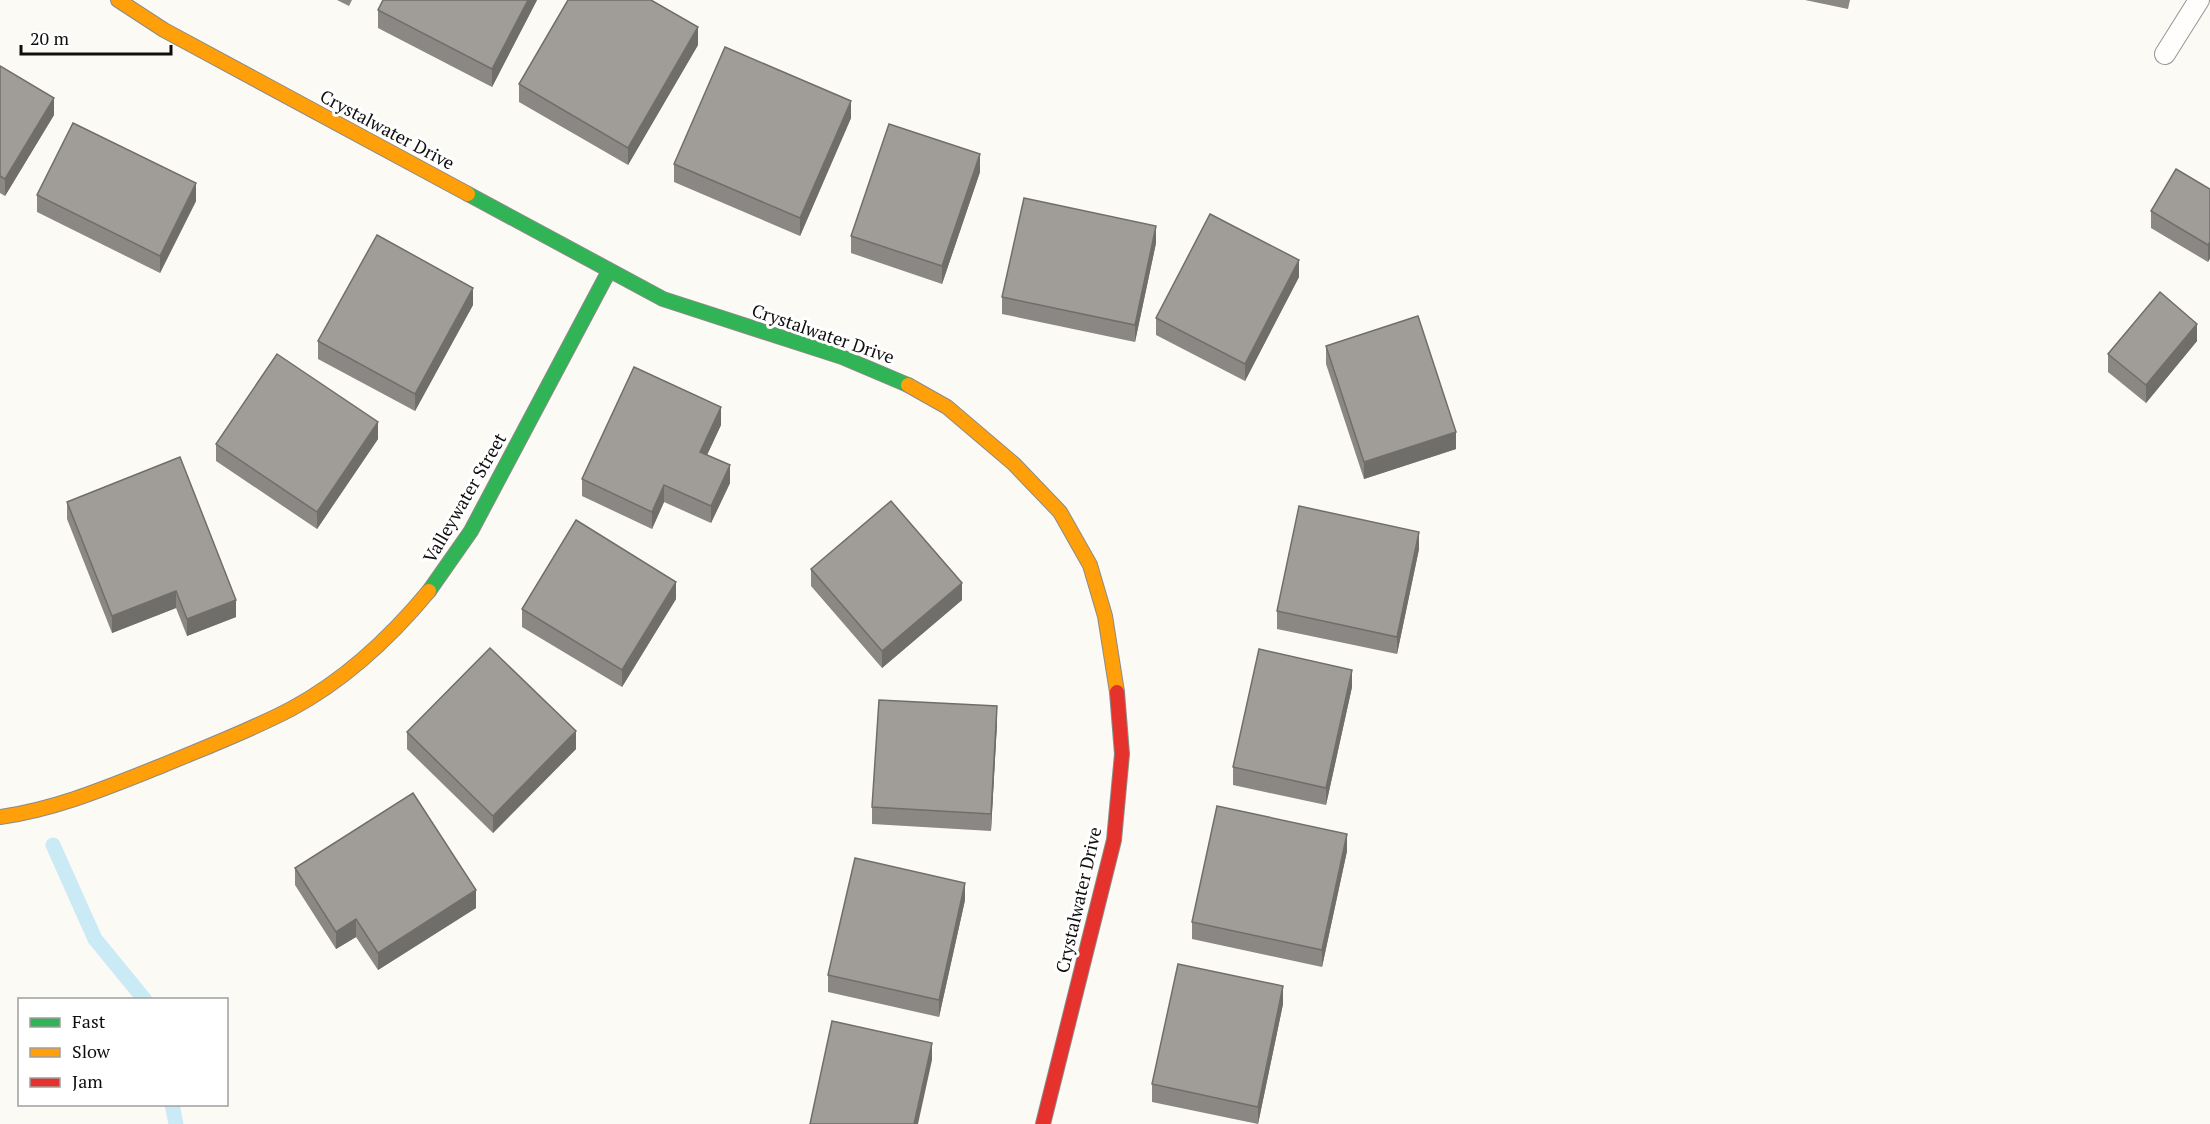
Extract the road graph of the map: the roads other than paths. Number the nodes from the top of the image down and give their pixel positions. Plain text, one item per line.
1 (118, 0) edge
2 (2199, 0) edge
3 (2165, 54) dead end
4 (609, 271) junction
5 (0, 817) edge
6 (1043, 1124) edge

1 - 4 street, Crystalwater Drive
2 - 3 lane
4 - 5 street, Valleywater Street
4 - 6 street, Crystalwater Drive

